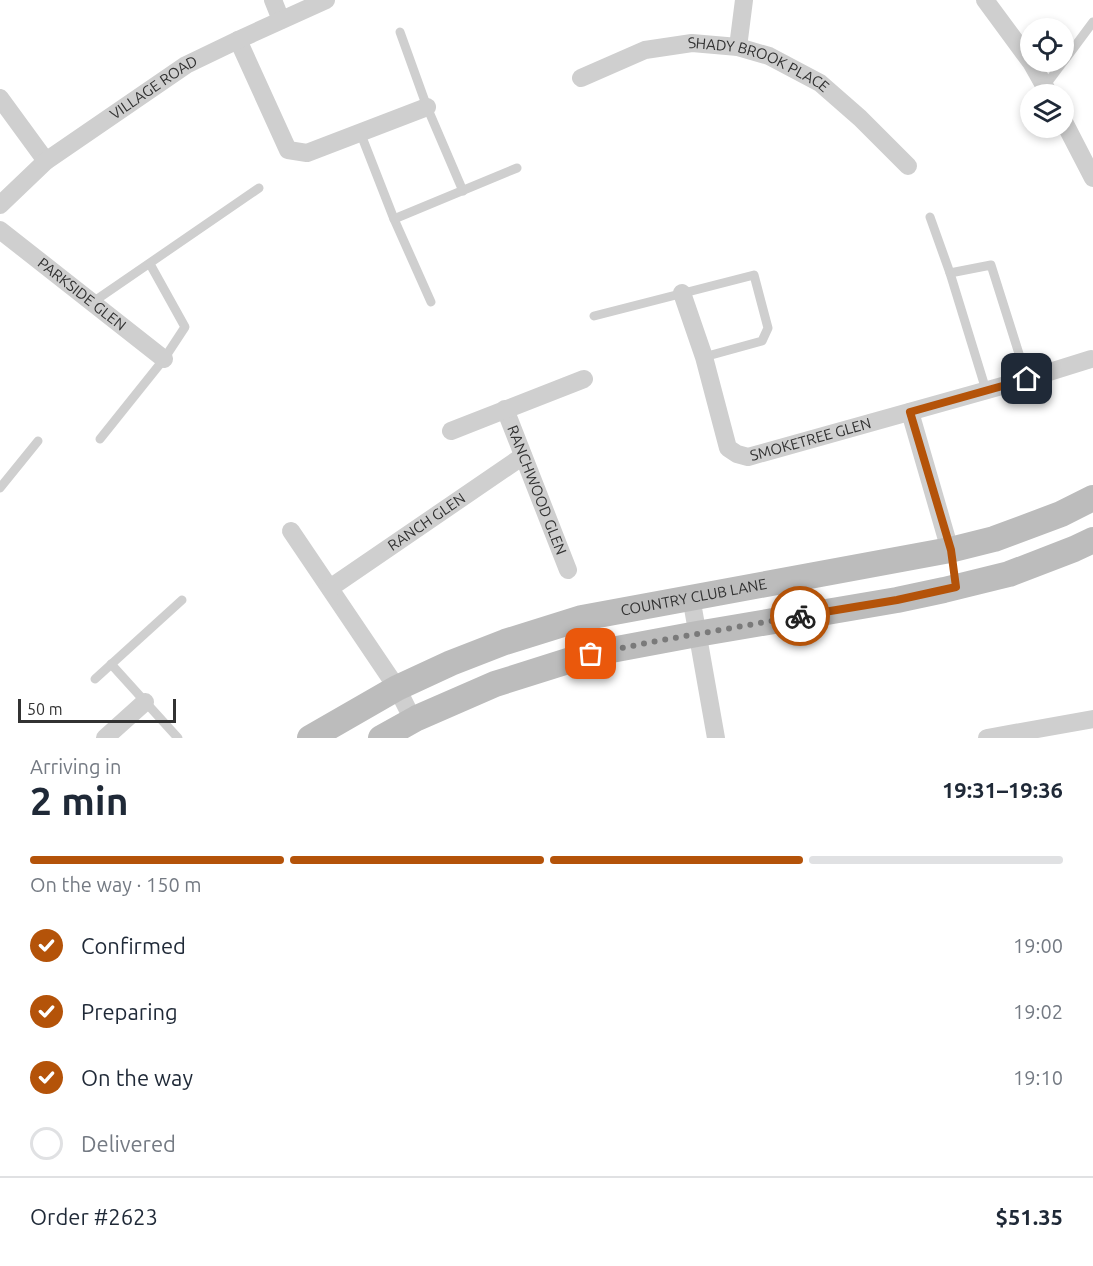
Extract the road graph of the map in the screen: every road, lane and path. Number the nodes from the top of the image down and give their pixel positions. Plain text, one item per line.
1 (273, 0) edge
2 (326, 0) edge
3 (744, 0) edge
4 (985, 0) edge
5 (281, 20) junction
6 (1093, 21) edge
7 (400, 32) dead end
8 (238, 40) junction
9 (1020, 46) edge
10 (1074, 46) edge
11 (738, 47) junction
12 (581, 78) dead end
13 (0, 98) edge
14 (427, 107) junction
15 (360, 132) junction
16 (1073, 138) edge
17 (46, 161) junction
18 (908, 166) dead end
19 (517, 168) dead end
20 (1092, 171) edge
21 (259, 188) dead end
22 (463, 191) junction
23 (0, 205) edge
24 (930, 217) dead end
25 (394, 219) junction
26 (0, 230) edge
27 (150, 264) junction
28 (950, 273) junction
29 (682, 293) junction
30 (93, 302) junction
31 (431, 302) dead end
32 (594, 316) dead end
33 (704, 357) junction
34 (164, 359) junction
35 (1091, 359) dead end
36 (584, 379) dead end
37 (1027, 379) junction
38 (986, 390) junction
39 (506, 410) junction
40 (910, 412) junction
41 (451, 431) dead end
42 (100, 439) dead end
43 (38, 441) dead end
44 (523, 456) junction
45 (2, 483) edge
46 (1093, 498) edge
47 (291, 531) dead end
48 (1093, 540) edge
49 (951, 550) junction
50 (568, 570) dead end
51 (956, 587) junction
52 (330, 588) junction
53 (691, 597) junction
54 (182, 600) dead end
55 (697, 634) junction
56 (111, 664) junction
57 (95, 679) dead end
58 (397, 688) junction
59 (145, 702) junction
60 (1093, 719) edge
61 (413, 720) junction
62 (105, 738) edge
63 (178, 738) edge
64 (310, 738) edge
65 (381, 738) edge
66 (716, 738) edge
67 (987, 738) edge

1 - 5 street
2 - 5 street, VILLAGE ROAD
3 - 11 street
4 - 9 street
5 - 8 street, VILLAGE ROAD
6 - 10 lane
7 - 14 lane
8 - 15 street
8 - 17 street, VILLAGE ROAD
11 - 12 street, SHADY BROOK PLACE
11 - 18 street, SHADY BROOK PLACE
13 - 17 street
14 - 15 street
14 - 22 lane
15 - 25 lane
16 - 20 street
17 - 23 street, VILLAGE ROAD
19 - 22 lane
21 - 27 lane
22 - 25 lane
24 - 28 lane
25 - 31 lane
26 - 30 street, PARKSIDE GLEN
27 - 30 lane
27 - 34 lane
28 - 37 lane
28 - 38 lane
29 - 32 lane
29 - 33 street, SMOKETREE GLEN
29 - 33 lane
30 - 34 street, PARKSIDE GLEN
33 - 40 street, SMOKETREE GLEN
34 - 42 lane
35 - 37 street, SMOKETREE GLEN
36 - 39 street, RANCHWOOD GLEN
37 - 38 street, SMOKETREE GLEN
38 - 40 street, SMOKETREE GLEN
39 - 41 street, RANCHWOOD GLEN
39 - 44 street, RANCHWOOD GLEN
40 - 49 street
43 - 45 lane
44 - 50 street, RANCHWOOD GLEN
44 - 52 street, RANCH GLEN
46 - 49 main road, COUNTRY CLUB LANE
47 - 52 street
48 - 51 main road
49 - 51 main road
49 - 53 main road, COUNTRY CLUB LANE
51 - 55 main road
52 - 58 street
53 - 55 street
53 - 58 main road, COUNTRY CLUB LANE
54 - 56 lane
55 - 61 main road
55 - 66 street
56 - 57 lane
56 - 59 lane
58 - 61 street
58 - 64 main road, COUNTRY CLUB LANE
59 - 62 street
59 - 63 lane
60 - 67 street
61 - 65 main road

